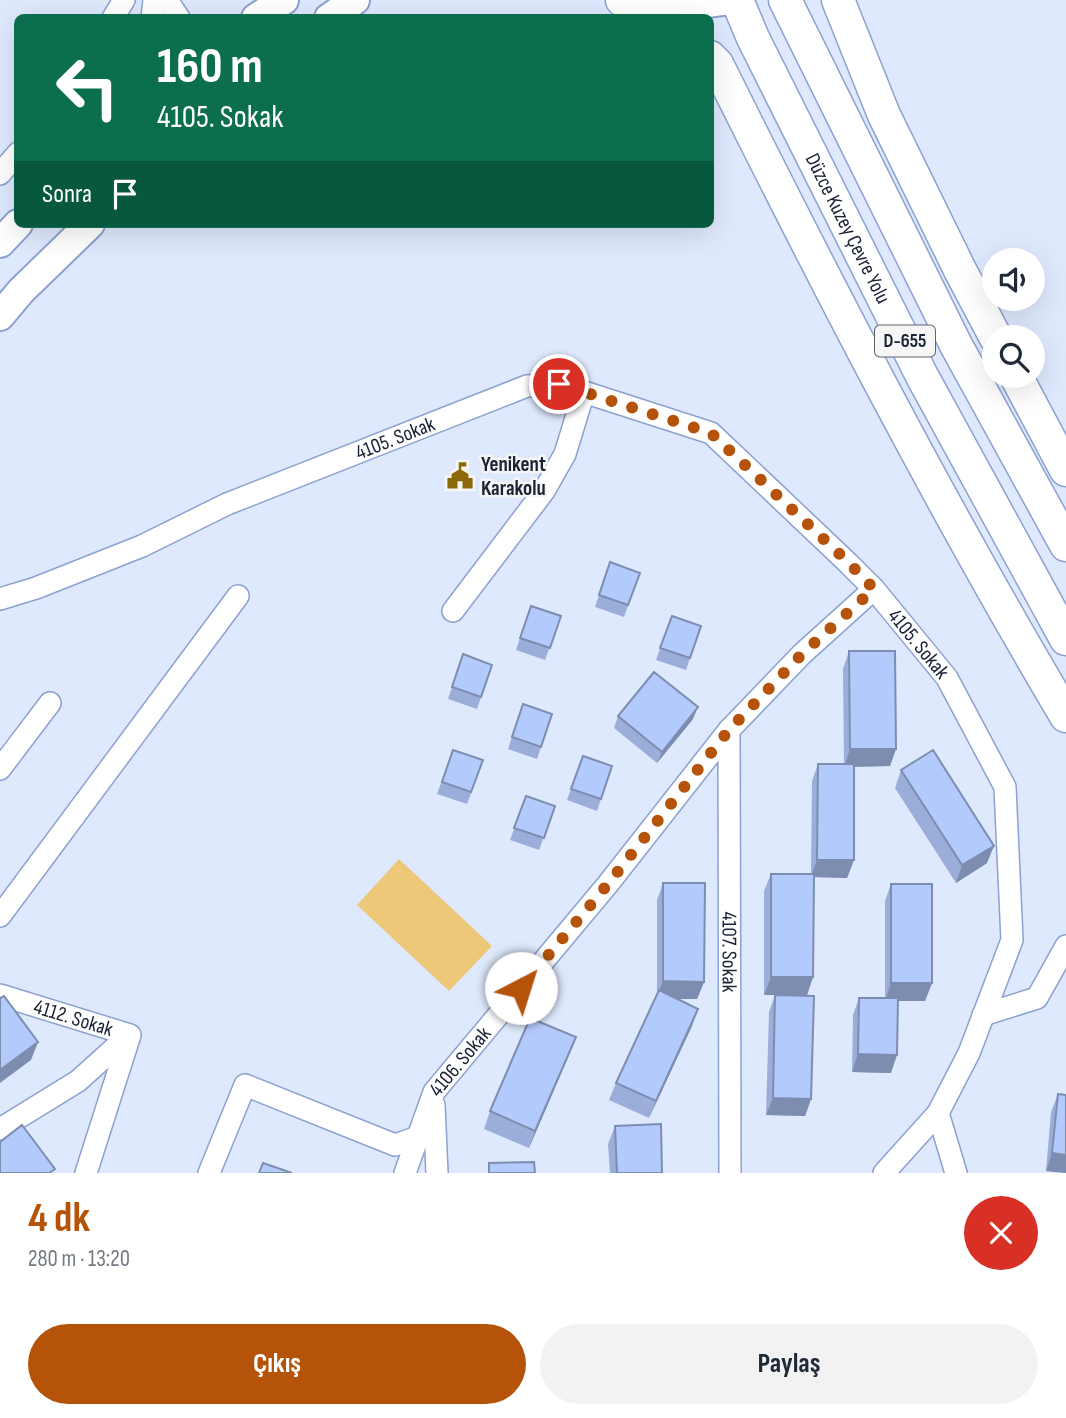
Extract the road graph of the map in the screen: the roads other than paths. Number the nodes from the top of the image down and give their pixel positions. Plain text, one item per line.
1 (284, 0) edge
2 (355, 0) edge
3 (622, 0) edge
4 (634, 0) edge
5 (730, 0) edge
6 (737, 0) edge
7 (838, 0) edge
8 (789, 8) edge
9 (262, 14) edge
10 (335, 14) edge
11 (649, 14) edge
12 (714, 61) edge
13 (14, 158) edge
14 (0, 174) edge
15 (14, 228) edge
16 (86, 228) edge
17 (0, 243) edge
18 (0, 316) edge
19 (989, 325) edge
20 (1024, 388) edge
21 (584, 392) junction
22 (1056, 439) edge
23 (1066, 470) edge
24 (1066, 545) edge
25 (874, 589) junction
26 (238, 596) dead end
27 (0, 599) edge
28 (453, 611) dead end
29 (1066, 639) edge
30 (50, 703) dead end
31 (1066, 716) edge
32 (729, 730) junction
33 (0, 769) edge
34 (0, 916) edge
35 (1066, 946) edge
36 (0, 995) edge
37 (983, 1015) junction
38 (130, 1035) junction
39 (434, 1092) junction
40 (938, 1113) junction
41 (0, 1129) edge
42 (418, 1137) junction
43 (86, 1173) edge
44 (209, 1173) edge
45 (405, 1173) edge
46 (437, 1173) edge
47 (730, 1173) edge
48 (884, 1173) edge
49 (956, 1173) edge

1 - 9 main road
2 - 10 main road
3 - 11 highway
4 - 5 main road
6 - 29 highway, Düzce Kuzey Çevre Yolu / D-655
7 - 19 highway
8 - 24 highway, Düzce Kuzey Çevre Yolu / D-655
12 - 31 highway
13 - 14 street
15 - 17 main road
16 - 18 main road
20 - 22 highway
21 - 25 street, 4105. Sokak
21 - 27 street, 4105. Sokak
21 - 28 street
22 - 23 highway
25 - 32 street, 4106. Sokak
25 - 37 street, 4105. Sokak
26 - 34 street
30 - 33 street
32 - 39 street, 4106. Sokak
32 - 47 street, 4107. Sokak
35 - 37 street
36 - 38 street, 4112. Sokak
37 - 40 street, 4105. Sokak
38 - 41 street
38 - 43 street, 4112. Sokak
39 - 42 street, 4106. Sokak
39 - 46 street
40 - 48 street, 4105. Sokak
40 - 49 street
42 - 44 street
42 - 45 street, 4106. Sokak

